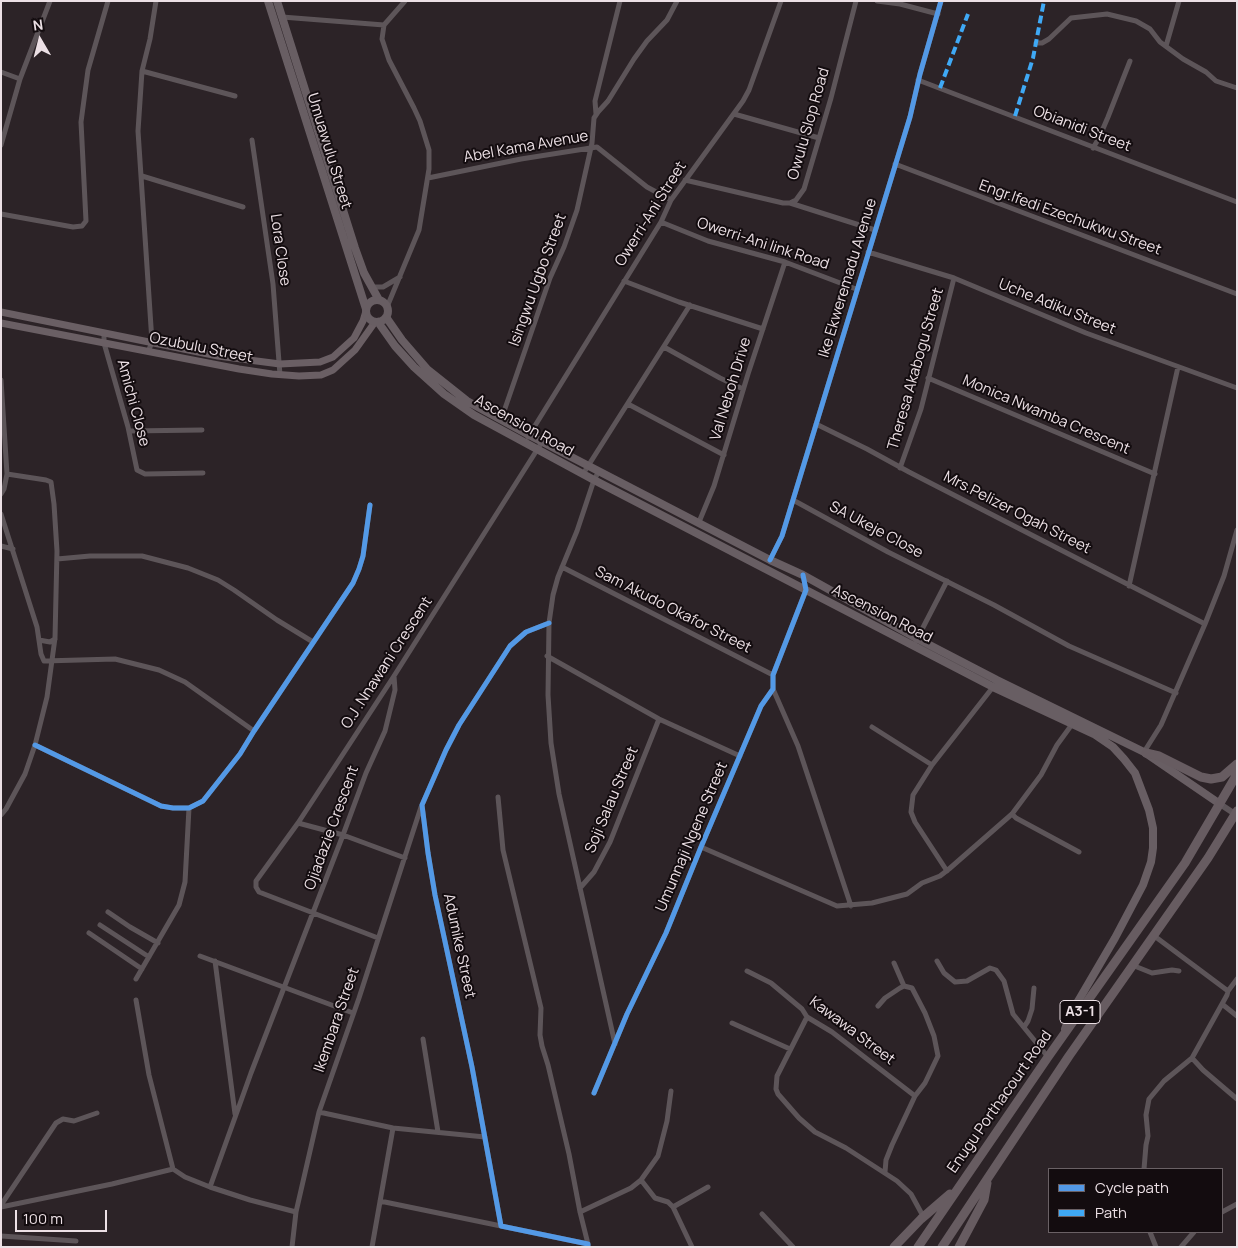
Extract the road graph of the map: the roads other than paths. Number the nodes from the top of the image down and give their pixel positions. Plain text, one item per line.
1 (50, 1) edge
2 (108, 1) edge
3 (156, 1) edge
4 (268, 1) edge
5 (277, 1) edge
6 (405, 1) edge
7 (620, 1) edge
8 (678, 1) edge
9 (781, 1) edge
10 (856, 1) edge
11 (878, 1) edge
12 (941, 1) edge
13 (1179, 1) edge
14 (938, 14) junction
15 (282, 17) junction
16 (384, 25) junction
17 (1036, 43) dead end
18 (1166, 46) junction
19 (1130, 60) dead end
20 (142, 71) junction
21 (1, 72) edge
22 (20, 79) junction
23 (918, 80) junction
24 (1237, 88) edge
25 (235, 96) dead end
26 (734, 114) junction
27 (596, 115) junction
28 (819, 138) junction
29 (252, 140) dead end
30 (1, 145) edge
31 (592, 147) junction
32 (1093, 148) junction
33 (895, 164) junction
34 (142, 176) junction
35 (428, 178) junction
36 (685, 180) junction
37 (671, 200) junction
38 (1237, 202) edge
39 (790, 203) junction
40 (243, 207) dead end
41 (1, 214) edge
42 (661, 222) junction
43 (875, 230) junction
44 (868, 252) junction
45 (786, 262) junction
46 (400, 276) junction
47 (954, 278) junction
48 (624, 281) junction
49 (371, 287) junction
50 (856, 289) junction
51 (1237, 294) edge
52 (380, 300) junction
53 (690, 306) junction
54 (387, 307) junction
55 (366, 310) junction
56 (1, 312) edge
57 (386, 317) junction
58 (376, 322) junction
59 (1, 323) edge
60 (763, 329) junction
61 (104, 334) junction
62 (152, 342) junction
63 (104, 343) junction
64 (664, 346) junction
65 (148, 352) junction
66 (280, 364) junction
67 (1178, 367) junction
68 (280, 375) junction
69 (928, 378) junction
70 (1, 380) edge
71 (1237, 388) edge
72 (743, 389) junction
73 (628, 404) junction
74 (501, 420) junction
75 (816, 424) junction
76 (202, 430) dead end
77 (129, 431) junction
78 (527, 439) junction
79 (542, 442) junction
80 (538, 449) junction
81 (724, 454) junction
82 (589, 466) junction
83 (900, 468) junction
84 (599, 471) junction
85 (8, 474) junction
86 (203, 474) dead end
87 (584, 474) junction
88 (1155, 474) junction
89 (594, 480) junction
90 (1, 494) edge
91 (793, 500) junction
92 (370, 505) dead end
93 (1, 514) edge
94 (698, 522) junction
95 (4, 529) edge
96 (1237, 530) edge
97 (1, 546) edge
98 (13, 550) junction
99 (57, 559) junction
100 (770, 560) junction
101 (562, 567) junction
102 (803, 575) junction
103 (947, 581) junction
104 (1129, 586) junction
105 (806, 590) junction
106 (549, 623) junction
107 (1205, 624) junction
108 (55, 638) junction
109 (39, 640) junction
110 (313, 642) junction
111 (916, 642) junction
112 (547, 656) junction
113 (52, 661) junction
114 (773, 675) junction
115 (394, 676) junction
116 (995, 684) junction
117 (773, 689) junction
118 (1176, 693) junction
119 (659, 719) junction
120 (1073, 723) junction
121 (872, 727) dead end
122 (254, 730) junction
123 (35, 745) junction
124 (1145, 753) junction
125 (740, 756) junction
126 (1237, 764) edge
127 (932, 765) junction
128 (1237, 774) edge
129 (498, 797) dead end
130 (1220, 804) junction
131 (422, 805) junction
132 (189, 808) junction
133 (1236, 813) edge
134 (1012, 814) junction
135 (1, 815) edge
136 (298, 823) junction
137 (343, 835) junction
138 (700, 847) junction
139 (1080, 852) dead end
140 (404, 858) junction
141 (947, 870) junction
142 (580, 888) junction
143 (851, 906) junction
144 (108, 912) dead end
145 (314, 912) junction
146 (100, 925) dead end
147 (89, 933) dead end
148 (1153, 935) junction
149 (378, 938) junction
150 (158, 943) junction
151 (200, 956) dead end
152 (149, 957) junction
153 (216, 961) junction
154 (938, 961) dead end
155 (894, 963) dead end
156 (1132, 965) junction
157 (142, 969) junction
158 (748, 971) dead end
159 (1179, 971) dead end
160 (136, 979) dead end
161 (1237, 979) edge
162 (904, 986) junction
163 (285, 987) junction
164 (1034, 988) dead end
165 (1228, 991) junction
166 (136, 1000) dead end
167 (1222, 1004) junction
168 (878, 1006) dead end
169 (353, 1013) junction
170 (1237, 1016) edge
171 (807, 1017) junction
172 (732, 1023) dead end
173 (1024, 1027) junction
174 (1063, 1036) junction
175 (423, 1039) dead end
176 (615, 1044) junction
177 (790, 1048) junction
178 (1048, 1057) junction
179 (1192, 1058) junction
180 (671, 1091) dead end
181 (594, 1093) dead end
182 (915, 1096) junction
183 (1237, 1098) edge
184 (319, 1112) junction
185 (97, 1113) dead end
186 (235, 1117) junction
187 (393, 1128) junction
188 (438, 1132) junction
189 (484, 1137) junction
190 (1144, 1168) edge
191 (173, 1169) junction
192 (885, 1172) junction
193 (641, 1180) junction
194 (988, 1180) junction
195 (959, 1185) junction
196 (210, 1186) junction
197 (708, 1187) dead end
198 (380, 1201) junction
199 (1237, 1204) edge
200 (1, 1206) edge
201 (673, 1207) junction
202 (1223, 1211) edge
203 (296, 1212) junction
204 (580, 1212) junction
205 (762, 1214) dead end
206 (924, 1216) junction
207 (501, 1226) junction
208 (1150, 1233) edge
209 (1193, 1233) edge
210 (1, 1236) edge
211 (76, 1242) dead end
212 (588, 1245) edge
213 (292, 1247) edge
214 (372, 1247) edge
215 (692, 1247) edge
216 (793, 1247) edge
217 (894, 1247) edge
218 (918, 1247) edge
219 (942, 1247) edge
220 (959, 1247) edge
221 (1156, 1247) edge
222 (1181, 1247) edge

1 - 22 street
2 - 41 street
3 - 20 street
4 - 55 main road, Umuawulu Street
5 - 15 main road, Umuawulu Street
6 - 16 street
7 - 27 street, Isingwu Ugbo Street
8 - 27 street
9 - 26 street, Owerri-Ani Street
10 - 28 street, Owulu Slop Road
11 - 14 street
12 - 14 street, Ike Ekweremadu Avenue
13 - 18 street
14 - 23 street, Ike Ekweremadu Avenue
15 - 16 street
15 - 49 main road, Umuawulu Street
16 - 35 street
17 - 18 street
18 - 24 street
19 - 32 street
20 - 25 street
20 - 34 street
21 - 22 street
22 - 30 street
23 - 32 street, Obianidi Street
23 - 33 street, Ike Ekweremadu Avenue
26 - 28 street
26 - 36 street, Owerri-Ani Street
27 - 31 street, Isingwu Ugbo Street
28 - 39 street, Owulu Slop Road
29 - 66 street, Lora Close
31 - 35 street, Abel Kama Avenue
31 - 37 street, Abel Kama Avenue
31 - 74 street, Isingwu Ugbo Street
32 - 38 street, Obianidi Street
33 - 43 street, Ike Ekweremadu Avenue
33 - 51 street, Engr.Ifedi Ezechukwu Street
34 - 40 street
34 - 62 street
35 - 46 street
36 - 37 street, Owerri-Ani Street
36 - 39 street
37 - 42 street, Owerri-Ani Street
39 - 43 street
42 - 45 street, Owerri-Ani link Road
42 - 48 street, Owerri-Ani Street
43 - 44 street, Ike Ekweremadu Avenue
44 - 47 street, Uche Adiku Street
44 - 50 street, Ike Ekweremadu Avenue
45 - 50 street, Owerri-Ani link Road
45 - 60 street, Val Neboh Drive
46 - 49 street
46 - 54 street
47 - 67 street, Uche Adiku Street
47 - 69 street, Theresa Akabogu Street
48 - 53 street
48 - 78 street, Owerri-Ani Street
49 - 52 main road, Umuawulu Street
50 - 75 street, Ike Ekweremadu Avenue
52 - 54 main road
52 - 55 main road
53 - 60 street
53 - 64 street
54 - 57 main road
55 - 58 main road
55 - 66 main road, Ozubulu Street
56 - 61 main road, Ozubulu Street
57 - 58 main road
57 - 74 main road, Ascension Road
58 - 68 main road, Ozubulu Street
58 - 78 main road, Ascension Road
59 - 63 main road, Ozubulu Street
60 - 72 street, Val Neboh Drive
61 - 62 main road, Ozubulu Street
61 - 63 street, Amichi Close
62 - 65 street
62 - 66 main road, Ozubulu Street
63 - 65 main road, Ozubulu Street
63 - 77 street, Amichi Close
64 - 72 street
64 - 73 street
65 - 68 main road, Ozubulu Street
66 - 68 street, Lora Close
67 - 71 street, Uche Adiku Street
67 - 88 street
69 - 83 street, Theresa Akabogu Street
69 - 88 street, Monica Nwamba Crescent
70 - 85 street
72 - 81 street, Val Neboh Drive
73 - 81 street
73 - 82 street
74 - 78 main road, Ascension Road
75 - 83 street, Mrs.Pelizer Ogah Street
75 - 91 street, Ike Ekweremadu Avenue
76 - 77 street
77 - 86 street, Amichi Close
78 - 79 main road, Ascension Road
78 - 80 main road, Ascension Road
79 - 80 street, O.J .Nnawani Crescent
79 - 82 main road, Ascension Road
80 - 87 main road, Ascension Road
80 - 115 street, O.J .Nnawani Crescent
81 - 94 street, Val Neboh Drive
82 - 84 main road, Ascension Road
82 - 87 street
83 - 104 street, Mrs.Pelizer Ogah Street
84 - 89 street
84 - 94 main road, Ascension Road
85 - 90 street
85 - 99 street
87 - 89 main road, Ascension Road
88 - 104 street
89 - 101 street
89 - 105 main road, Ascension Road
91 - 100 street, Ike Ekweremadu Avenue
91 - 103 street, SA Ukeje Close
92 - 110 street
93 - 95 street
94 - 100 main road, Ascension Road
95 - 98 street
96 - 107 street
97 - 98 street
98 - 109 street
99 - 108 street
99 - 110 street
100 - 102 main road, Ascension Road
101 - 106 street
101 - 114 street, Sam Akudo Okafor Street
102 - 105 street
102 - 111 main road, Ascension Road
103 - 111 street
103 - 118 street, SA Ukeje Close
104 - 107 street, Mrs.Pelizer Ogah Street
105 - 111 main road, Ascension Road
105 - 114 street
106 - 112 street
106 - 131 street
107 - 118 street
108 - 109 street
108 - 113 street
109 - 113 street
110 - 122 street
111 - 116 main road, Ascension Road
112 - 119 street
112 - 142 street
113 - 122 street
113 - 123 street
114 - 117 street
115 - 136 street, O.J .Nnawani Crescent
115 - 137 street, Ojiadazie Crescent
116 - 120 main road, Ascension Road
116 - 124 main road, Ascension Road
116 - 127 street
117 - 125 street, Umunnaji Ngene Street
117 - 143 street
118 - 124 street
119 - 125 street
119 - 142 street, Soji Salau Street
120 - 134 street
120 - 174 main road, Ascension Road
121 - 127 street
122 - 132 street
123 - 132 street
123 - 135 street
124 - 126 highway
124 - 130 main road, Ascension Road
125 - 138 street, Umunnaji Ngene Street
127 - 141 street
128 - 130 highway, Enugu Porthacourt Road / A3-1
129 - 204 street
130 - 133 street
130 - 174 highway, Enugu Porthacourt Road / A3-1
131 - 140 street, Ikembara Street
131 - 189 street, Adumike Street
132 - 150 street
133 - 148 highway, A3-1
134 - 139 street
134 - 141 street
136 - 137 street
136 - 145 street, O.J .Nnawani Crescent
137 - 140 street
137 - 145 street, Ojiadazie Crescent
138 - 143 street
138 - 176 street, Umunnaji Ngene Street
140 - 149 street, Ikembara Street
141 - 143 street
142 - 176 street
144 - 150 street
145 - 149 street
145 - 163 street, Ojiadazie Crescent
146 - 152 street
147 - 157 street
148 - 156 highway, A3-1
148 - 165 street
149 - 169 street, Ikembara Street
150 - 152 street
151 - 153 street
152 - 157 street
153 - 163 street
153 - 186 street
154 - 173 street
155 - 162 street
156 - 159 street
156 - 194 highway, A3-1
157 - 160 street
158 - 171 street, Kawawa Street
161 - 165 street
162 - 168 street
162 - 182 street
163 - 169 street
163 - 186 street, Ojiadazie Crescent
164 - 173 street
165 - 167 street
166 - 191 street
167 - 170 street
167 - 179 street
169 - 184 street, Ikembara Street
171 - 177 street
171 - 182 street, Kawawa Street
172 - 177 street
173 - 178 street
174 - 178 highway, Enugu Porthacourt Road / A3-1
175 - 188 street
176 - 181 street, Umunnaji Ngene Street
177 - 192 street
178 - 195 highway, Enugu Porthacourt Road / A3-1
179 - 183 street
179 - 190 street
180 - 193 street
182 - 192 street
184 - 187 street
184 - 203 street, Ikembara Street
185 - 200 street
186 - 196 street, Ojiadazie Crescent
187 - 188 street
187 - 198 street
188 - 189 street
189 - 207 street, Adumike Street
191 - 196 street
191 - 200 street
192 - 206 street
193 - 201 street
193 - 204 street
194 - 219 highway, A3-1
194 - 220 highway
195 - 206 highway
195 - 218 highway, Enugu Porthacourt Road / A3-1
196 - 203 street
197 - 201 street
198 - 207 street
198 - 214 street
199 - 202 street
201 - 215 street
203 - 213 street, Ikembara Street
204 - 212 street
205 - 216 street
206 - 217 highway
207 - 212 street
208 - 221 street
209 - 222 street
210 - 211 street

